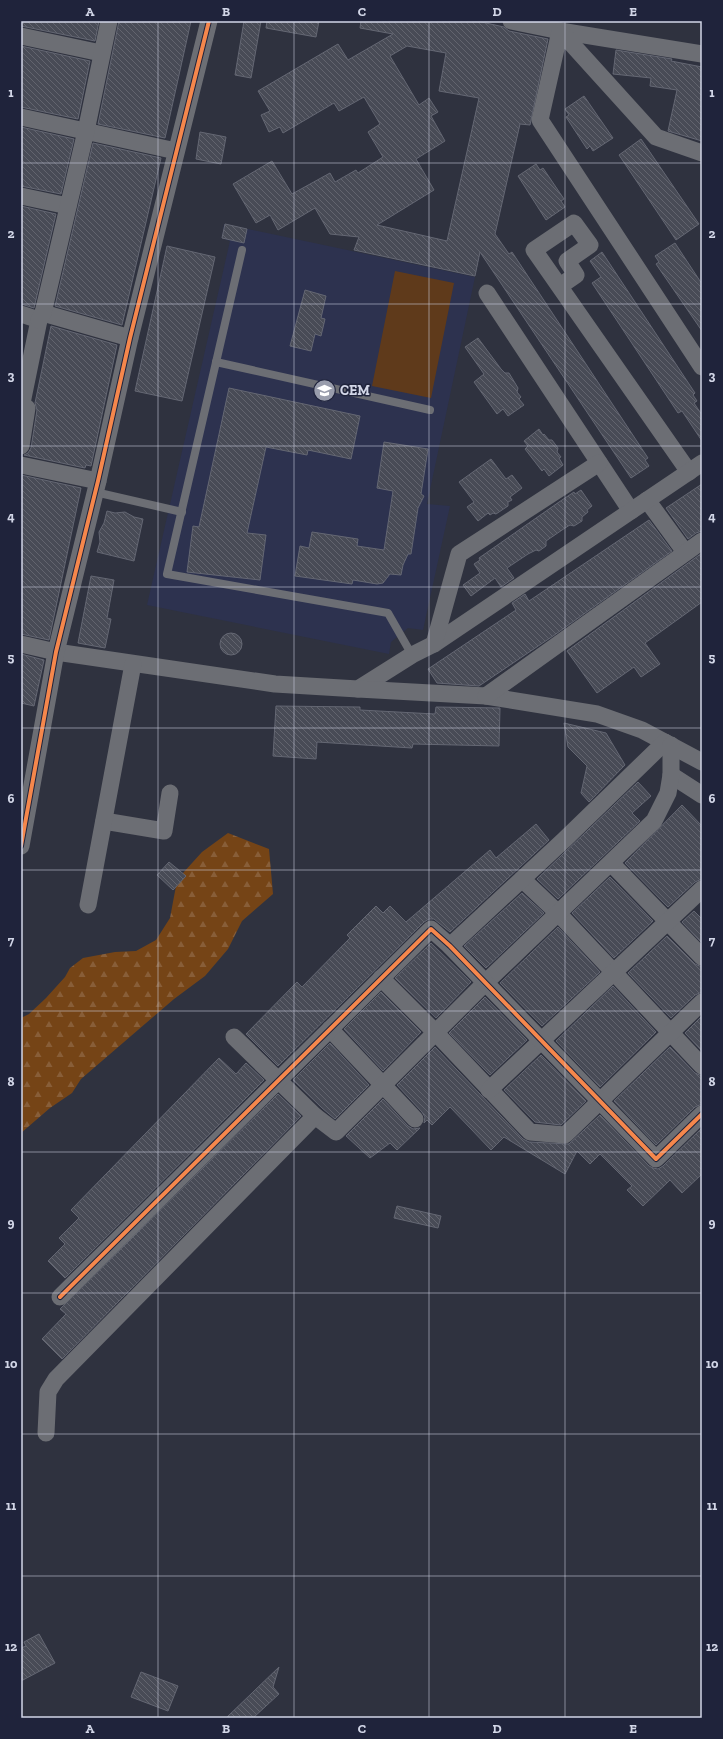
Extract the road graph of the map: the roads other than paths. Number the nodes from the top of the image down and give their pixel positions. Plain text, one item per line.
1 (109, 21) edge
2 (209, 21) edge
3 (511, 21) edge
4 (560, 31) junction
5 (21, 36) edge
6 (101, 53) junction
7 (702, 54) edge
8 (21, 117) edge
9 (86, 131) junction
10 (176, 150) junction
11 (702, 152) edge
12 (21, 196) edge
13 (68, 206) junction
14 (242, 250) dead end
15 (560, 286) dead end
16 (487, 293) dead end
17 (21, 314) edge
18 (41, 316) junction
19 (130, 338) junction
20 (216, 362) junction
21 (702, 367) edge
22 (21, 408) edge
23 (430, 410) dead end
24 (21, 446) edge
25 (599, 462) junction
26 (21, 465) edge
27 (695, 467) edge
28 (97, 486) junction
29 (647, 500) junction
30 (631, 511) junction
31 (182, 512) junction
32 (702, 541) edge
33 (685, 552) junction
34 (21, 644) edge
35 (434, 644) junction
36 (56, 652) junction
37 (412, 655) junction
38 (133, 664) junction
39 (358, 688) junction
40 (486, 696) junction
41 (668, 744) junction
42 (702, 762) edge
43 (671, 775) junction
44 (170, 793) dead end
45 (702, 795) edge
46 (23, 817) edge
47 (104, 821) junction
48 (21, 846) edge
49 (611, 863) junction
50 (522, 879) junction
51 (702, 890) edge
52 (88, 905) dead end
53 (558, 913) junction
54 (667, 921) junction
55 (450, 946) junction
56 (702, 957) edge
57 (613, 972) junction
58 (381, 978) junction
59 (485, 982) junction
60 (702, 1002) edge
61 (330, 1029) junction
62 (436, 1032) junction
63 (670, 1032) junction
64 (234, 1037) dead end
65 (540, 1040) junction
66 (702, 1066) edge
67 (278, 1080) junction
68 (383, 1085) junction
69 (490, 1090) junction
70 (600, 1101) junction
71 (702, 1114) edge
72 (315, 1116) junction
73 (415, 1119) dead end
74 (60, 1297) dead end
75 (46, 1433) dead end

1 - 6 street
2 - 10 street
3 - 4 street
4 - 7 street
4 - 11 street
4 - 21 street
5 - 6 street
6 - 9 street
8 - 9 street
9 - 10 street
9 - 13 street
10 - 19 street
12 - 13 street
13 - 18 street
14 - 20 lane
15 - 27 street
16 - 25 street
17 - 18 street
18 - 19 street
18 - 22 street
19 - 28 street
20 - 23 lane
20 - 31 lane
22 - 24 street
25 - 30 street
25 - 35 street
26 - 28 street
27 - 29 street
28 - 31 lane
28 - 36 street
29 - 30 street
29 - 33 street
30 - 35 street
31 - 37 lane
32 - 33 street
33 - 40 street
34 - 36 street
35 - 37 street
36 - 38 street
36 - 46 street
37 - 39 street
38 - 39 street
38 - 47 street
39 - 40 street
40 - 41 street
41 - 42 street
41 - 43 street
41 - 50 street
43 - 45 street
43 - 49 street
44 - 47 street
46 - 48 street
47 - 52 street
49 - 53 street
49 - 54 street
50 - 53 street
50 - 55 street
51 - 54 street
53 - 57 street
53 - 59 street
54 - 56 street
54 - 57 street
55 - 58 street
55 - 59 street
57 - 63 street
57 - 65 street
58 - 61 street
58 - 62 street
59 - 62 street
59 - 65 street
60 - 63 street
61 - 67 street
61 - 68 street
62 - 68 street
62 - 69 street
63 - 66 street
63 - 70 street
64 - 67 street
65 - 69 street
65 - 70 street
67 - 72 street
67 - 74 street
68 - 72 street
68 - 73 street
69 - 70 street
70 - 71 street
72 - 75 street

